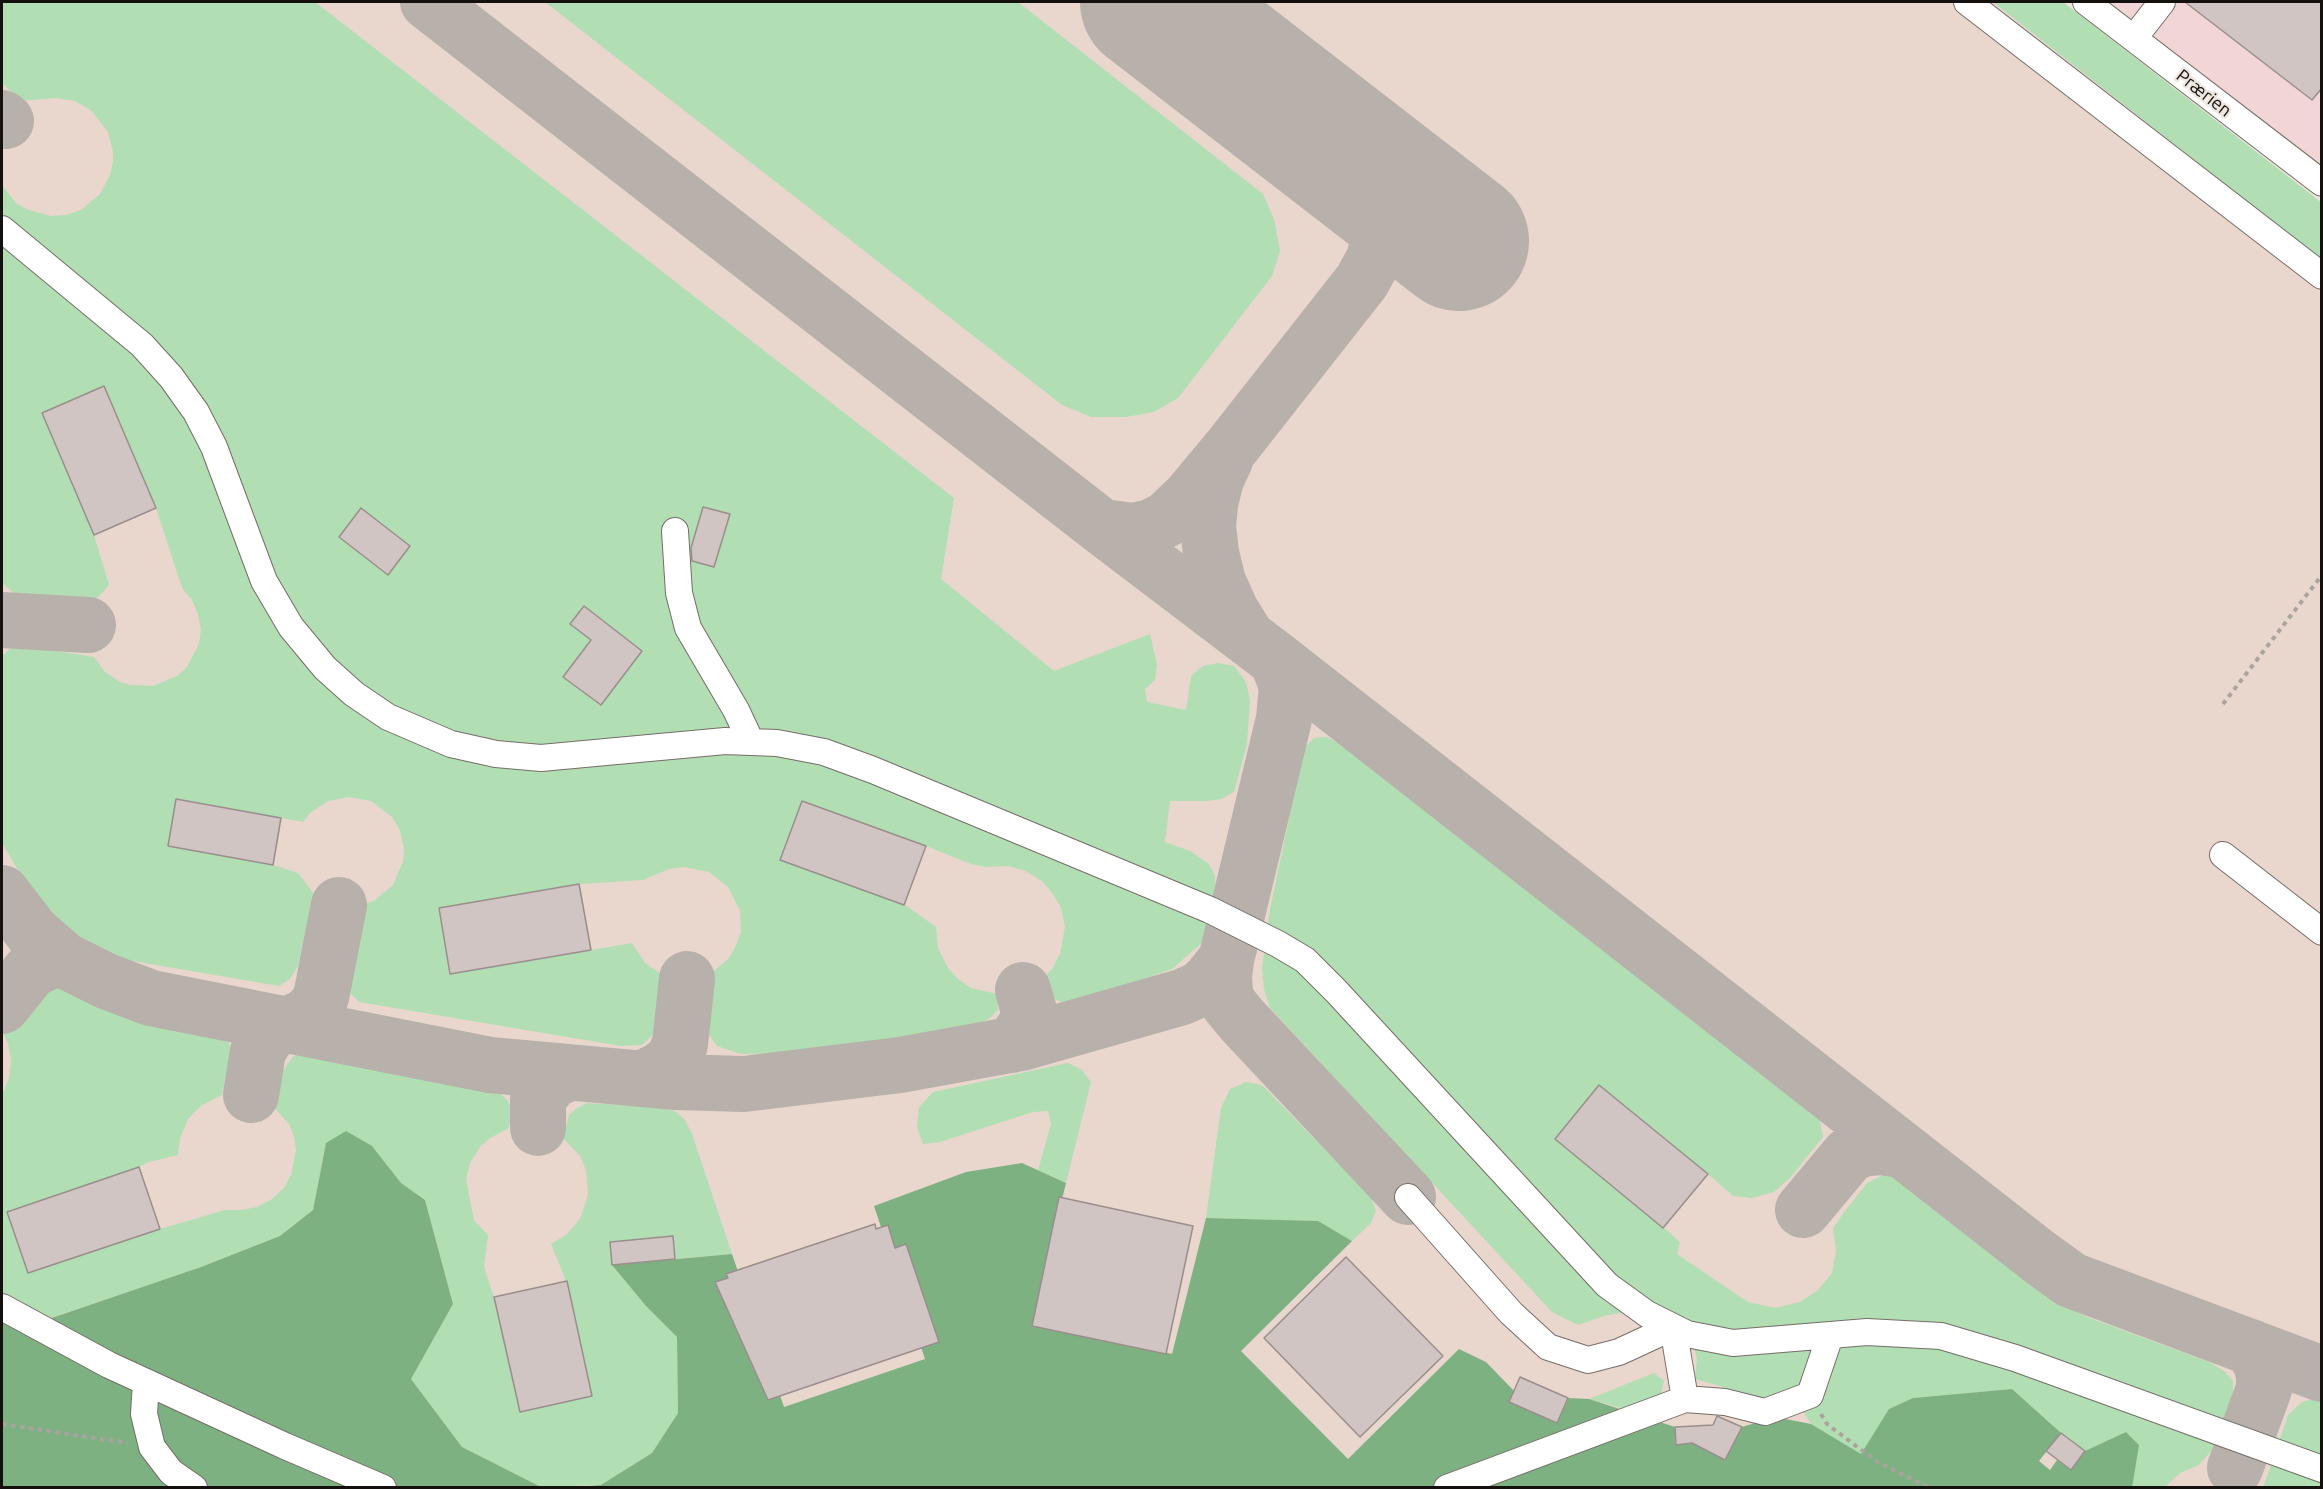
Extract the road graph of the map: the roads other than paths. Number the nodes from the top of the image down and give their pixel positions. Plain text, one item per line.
1 (1967, 2) edge
2 (2086, 2) edge
3 (2162, 2) edge
4 (2134, 38) junction
5 (2322, 183) edge
6 (2, 229) edge
7 (2322, 276) edge
8 (675, 531) dead end
9 (751, 742) junction
10 (2223, 855) dead end
11 (2322, 932) edge
12 (1408, 1197) dead end
13 (2, 1307) edge
14 (1673, 1327) junction
15 (1830, 1336) junction
16 (146, 1382) junction
17 (1685, 1399) junction
18 (2322, 1469) edge
19 (194, 1488) edge
20 (383, 1488) edge
21 (1447, 1488) edge

1 - 7 street
2 - 4 street, Prærien
3 - 4 street
4 - 5 street, Prærien
6 - 9 street
8 - 9 street
9 - 14 street
10 - 11 street
12 - 14 street
13 - 16 street
14 - 15 street
14 - 17 street
15 - 17 street
15 - 18 street
16 - 19 street
16 - 20 street
17 - 21 street

